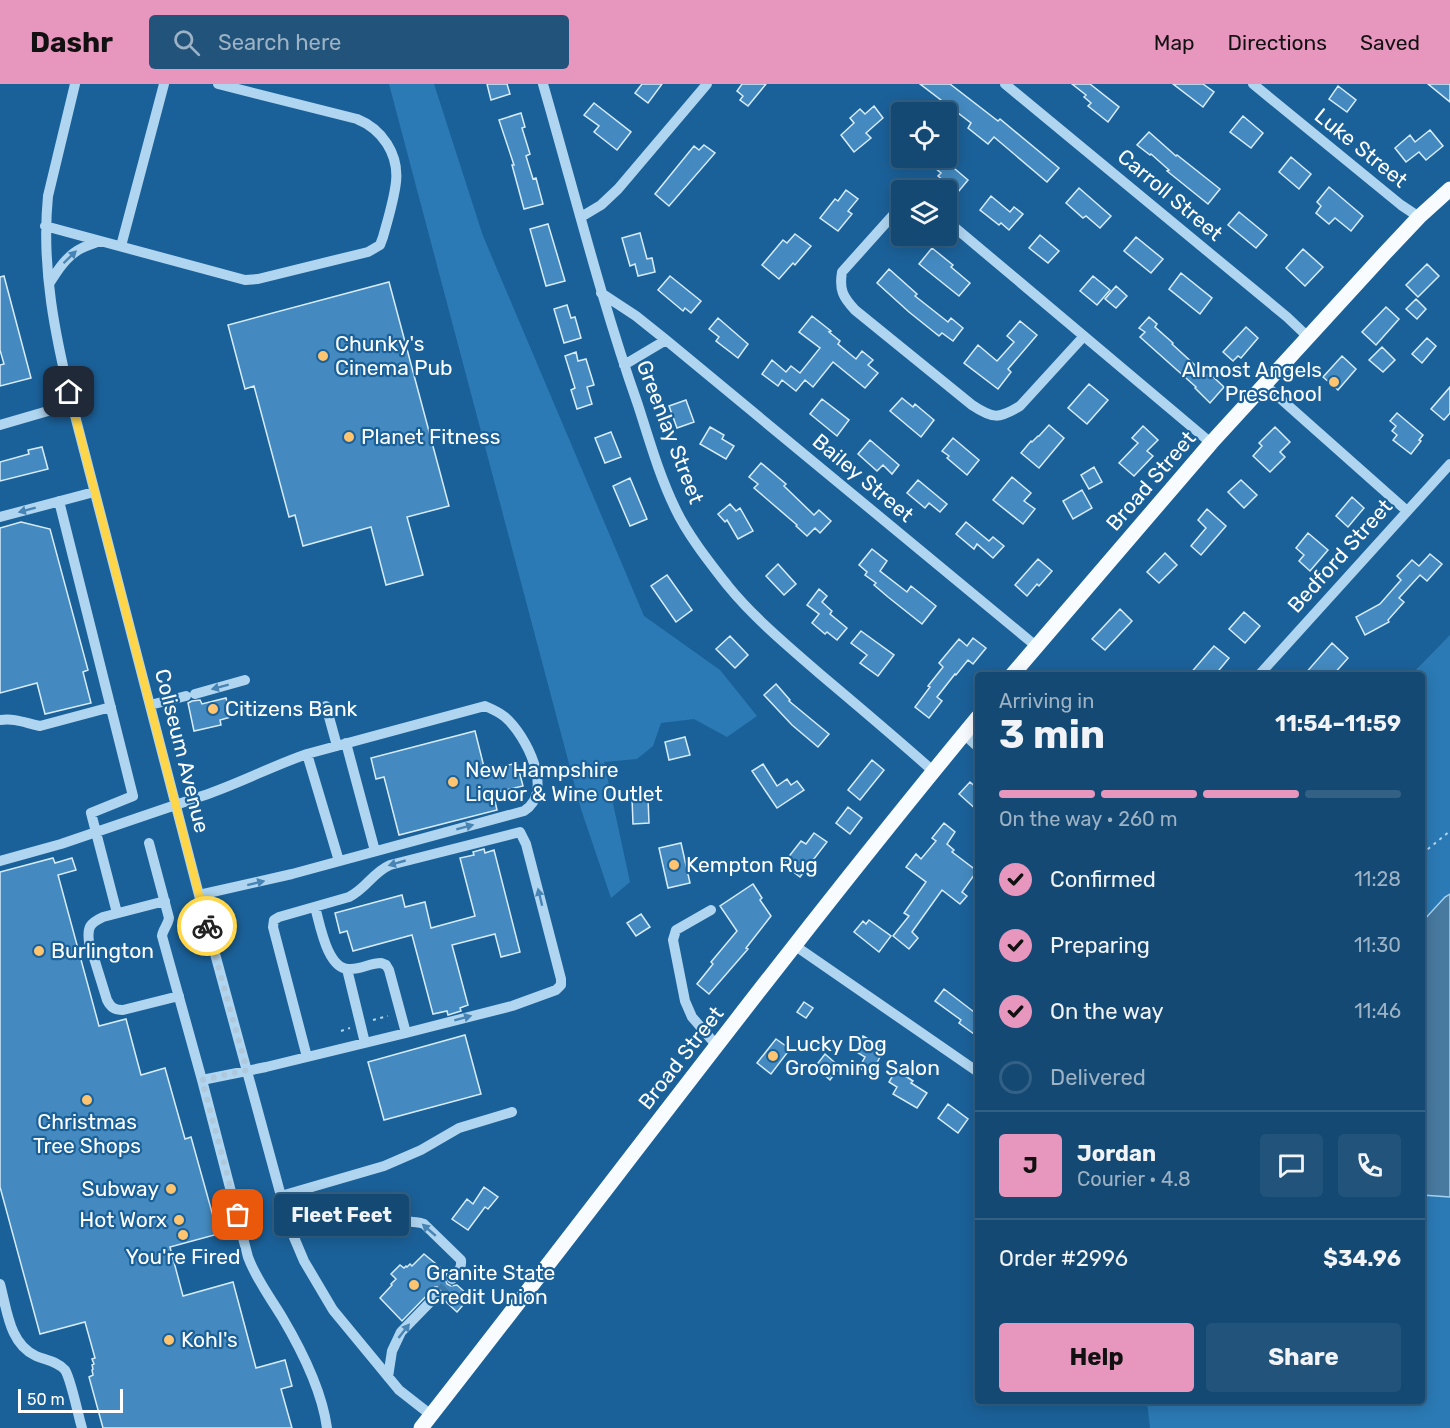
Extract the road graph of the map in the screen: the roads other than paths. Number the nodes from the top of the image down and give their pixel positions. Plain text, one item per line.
1 (75, 84) edge
2 (164, 84) edge
3 (218, 84) edge
4 (543, 84) edge
5 (707, 84) edge
6 (1005, 84) edge
7 (1253, 84) edge
8 (1450, 189) edge
9 (581, 217) junction
10 (891, 217) edge
11 (1419, 217) junction
12 (45, 226) junction
13 (957, 229) edge
14 (100, 241) junction
15 (121, 246) junction
16 (49, 284) junction
17 (601, 292) junction
18 (1084, 336) junction
19 (1308, 337) junction
20 (666, 340) junction
21 (624, 365) junction
22 (1265, 385) junction
23 (72, 404) junction
24 (0, 425) edge
25 (1211, 444) junction
26 (1450, 464) edge
27 (94, 492) junction
28 (59, 501) junction
29 (1407, 511) junction
30 (0, 517) edge
31 (1036, 646) junction
32 (1014, 672) edge
33 (1262, 672) edge
34 (245, 680) dead end
35 (150, 705) junction
36 (326, 706) dead end
37 (111, 707) junction
38 (0, 720) edge
39 (975, 721) edge
40 (964, 734) junction
41 (341, 744) junction
42 (975, 744) edge
43 (307, 754) junction
44 (933, 771) junction
45 (176, 805) junction
46 (514, 814) junction
47 (96, 832) junction
48 (519, 832) junction
49 (149, 843) dead end
50 (375, 851) junction
51 (0, 861) edge
52 (339, 861) junction
53 (199, 895) junction
54 (165, 901) junction
55 (315, 907) junction
56 (711, 910) dead end
57 (117, 913) junction
58 (794, 945) junction
59 (347, 969) junction
60 (179, 996) junction
61 (406, 1033) junction
62 (365, 1042) junction
63 (717, 1046) junction
64 (307, 1057) junction
65 (975, 1069) edge
66 (247, 1070) junction
67 (202, 1080) junction
68 (512, 1112) dead end
69 (281, 1196) junction
70 (389, 1220) dead end
71 (452, 1280) tunnel mouth
72 (0, 1284) edge
73 (438, 1294) tunnel mouth
74 (388, 1377) junction
75 (431, 1415) junction
76 (82, 1428) edge
77 (327, 1428) edge
78 (421, 1428) edge

1 - 12 street, Coliseum Avenue
2 - 15 street
3 - 15 street
4 - 9 street, Greenlay Street
5 - 9 street
6 - 19 street, Carroll Street
7 - 11 street, Luke Street
8 - 11 main road, Broad Street
9 - 17 street, Greenlay Street
10 - 18 street
11 - 19 main road, Broad Street
12 - 14 street
12 - 16 street, Coliseum Avenue
13 - 18 street
14 - 15 street
16 -> 14 street
16 - 23 street, Coliseum Avenue
17 - 20 street, Bailey Street
17 - 21 street, Greenlay Street
18 - 25 street
19 - 22 main road, Broad Street
20 - 21 street
20 - 31 street, Bailey Street
21 - 44 street, Greenlay Street
22 - 25 main road, Broad Street
22 - 29 street
23 - 24 street
23 - 27 street, Coliseum Avenue
25 - 31 main road, Broad Street
26 - 29 street, Bedford Street
27 - 28 street
27 - 35 street, Coliseum Avenue
28 -> 30 street
28 - 37 street
29 - 33 street, Bedford Street
31 - 32 main road, Broad Street
34 -> 35 street
35 - 45 street, Coliseum Avenue
36 - 41 street
37 - 38 street
37 - 47 street
39 - 40 main road, Broad Street
40 - 42 street
40 - 44 main road, Broad Street
41 - 43 street
41 - 46 street
41 - 50 street
43 - 45 street
43 - 52 street
44 - 58 main road, Broad Street
45 - 47 street
45 - 53 street, Coliseum Avenue
46 - 48 street
50 -> 46 street
47 - 51 street
47 - 57 street
48 -> 55 street
61 -> 48 street
49 - 54 street
50 - 52 street
53 -> 52 street
53 - 66 street, Coliseum Avenue
54 - 57 street
54 - 60 street
55 - 59 street
55 - 64 street
56 - 63 street
57 - 60 street
58 - 63 main road, Broad Street
58 - 65 street
59 - 61 street
59 - 62 street
60 - 67 street
61 - 62 street
62 - 64 street
63 - 75 main road, Broad Street
64 - 66 street
66 - 67 street
66 - 69 street, Coliseum Avenue
67 - 77 street
68 - 69 street
69 - 74 street, Coliseum Avenue
71 -> 70 street
72 - 76 street
74 -> 73 street
74 - 75 street, Coliseum Avenue
75 - 78 main road, Broad Street

